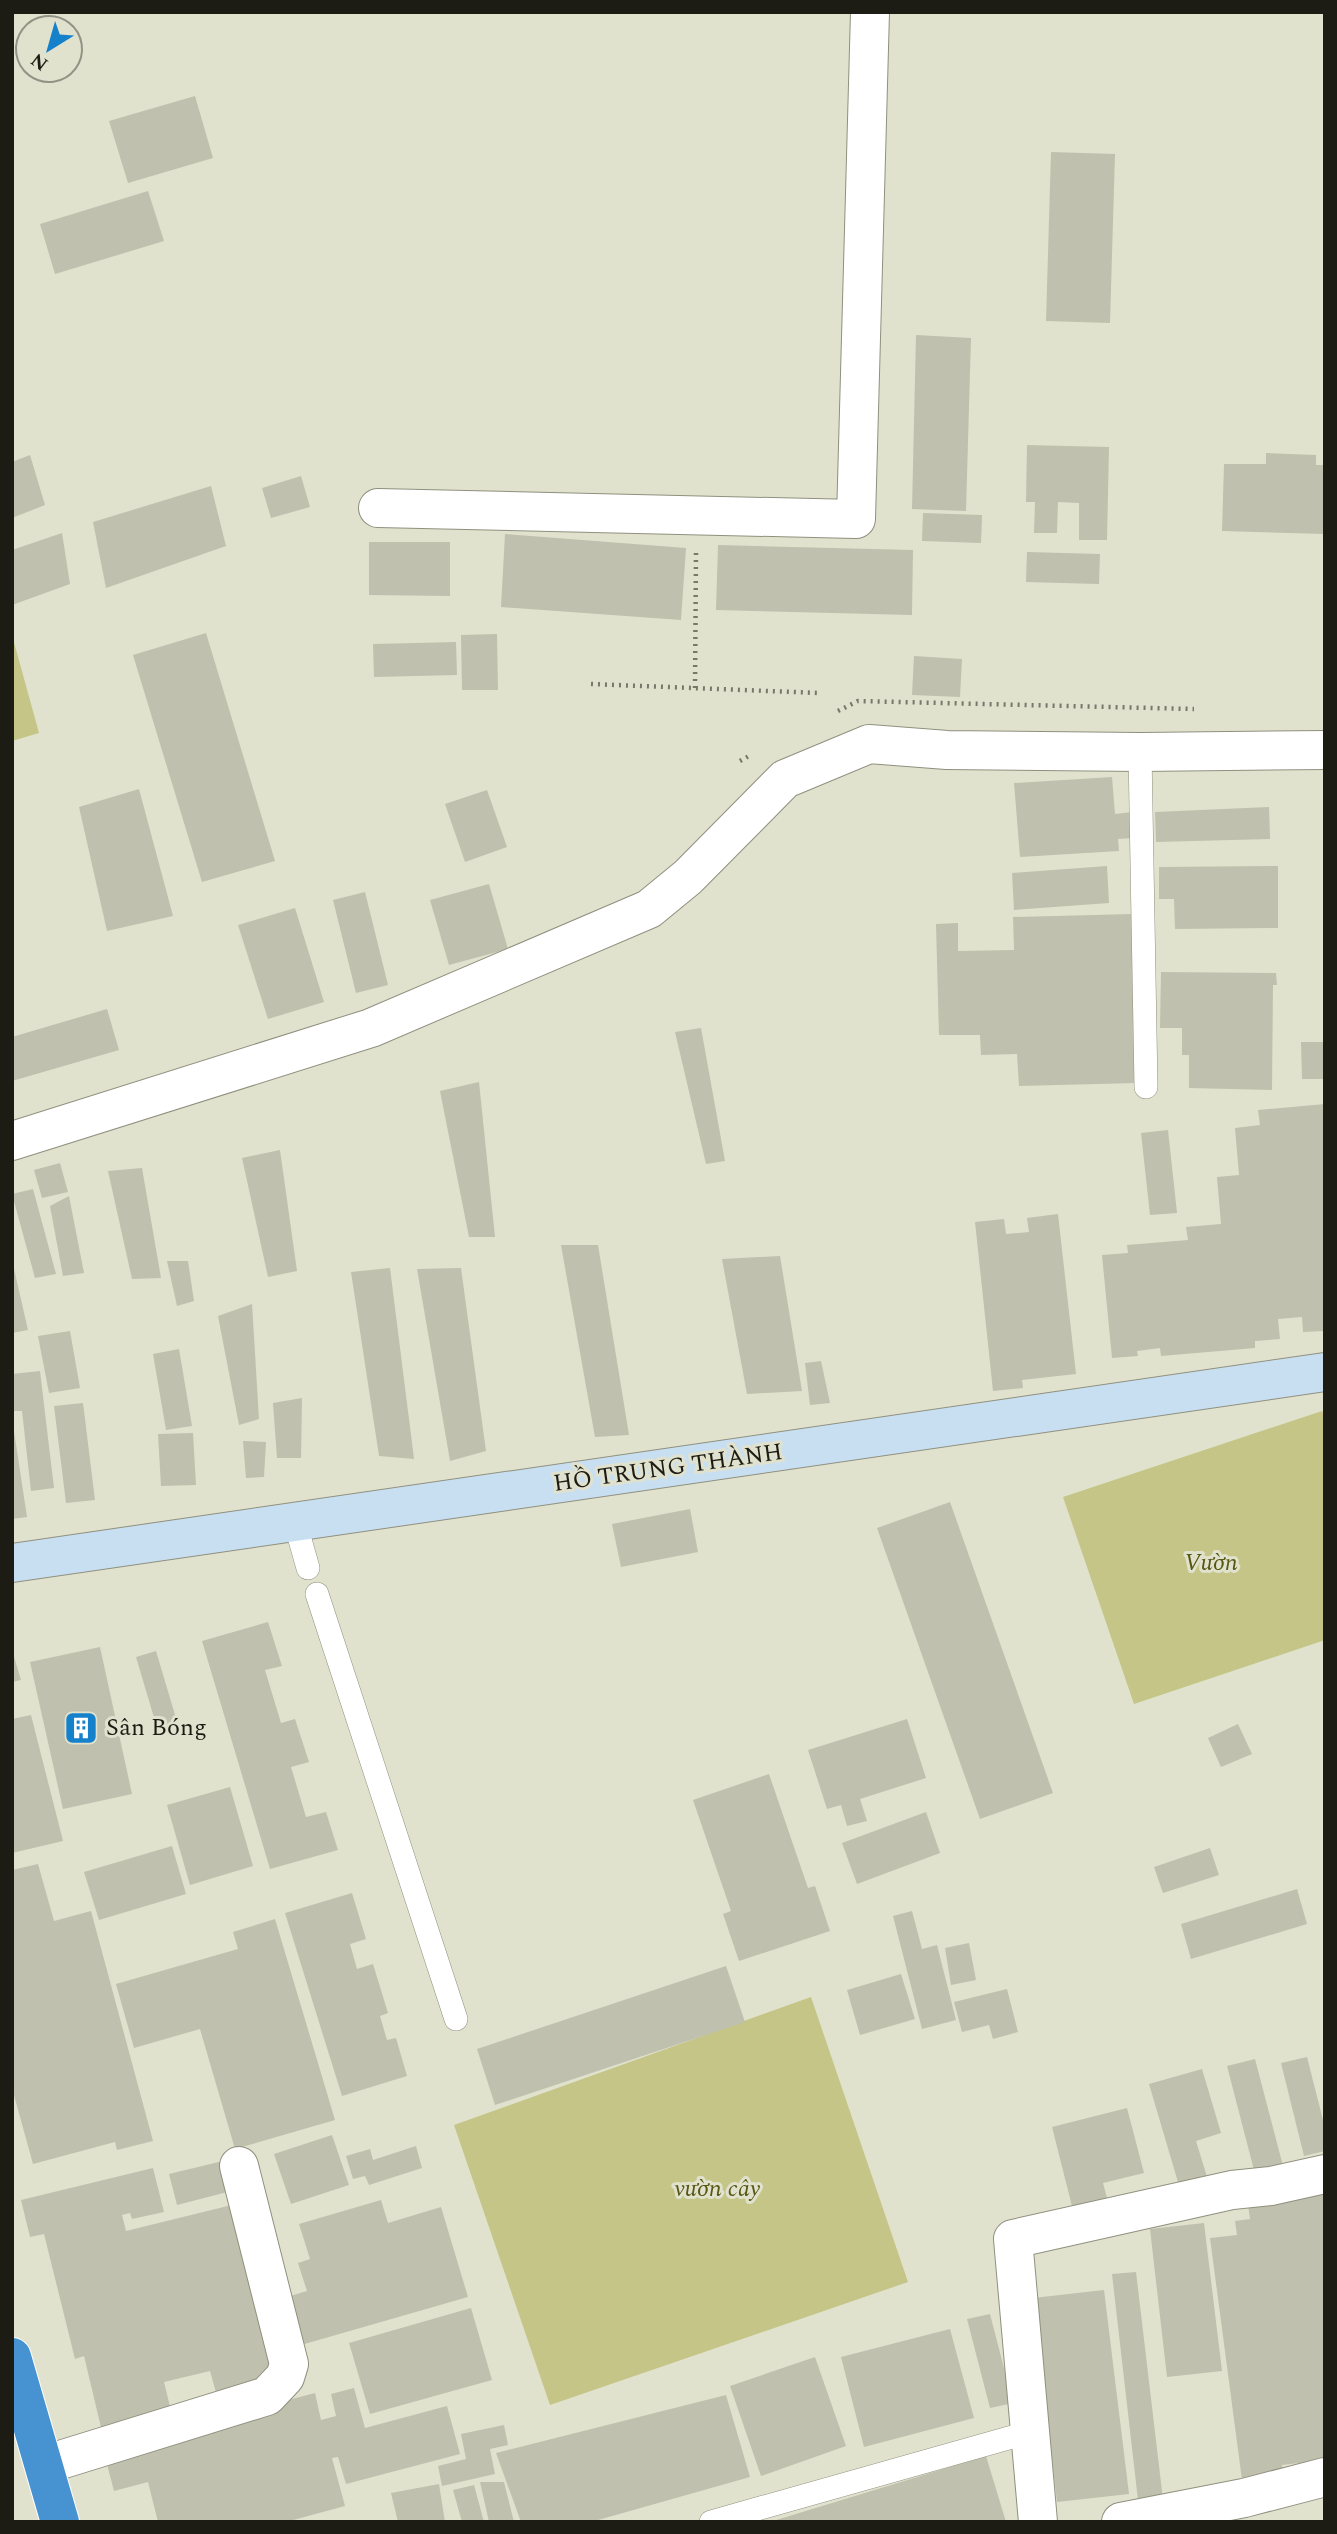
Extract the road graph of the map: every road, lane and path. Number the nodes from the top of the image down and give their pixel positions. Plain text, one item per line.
1 (870, 12) edge
2 (378, 508) dead end
3 (695, 515) junction
4 (591, 684) dead end
5 (695, 688) junction
6 (819, 693) dead end
7 (1325, 750) edge
8 (1140, 752) junction
9 (1146, 1087) dead end
10 (12, 1141) edge
11 (1325, 1372) edge
12 (295, 1522) junction
13 (12, 1563) edge
14 (309, 1568) dead end
15 (317, 1594) dead end
16 (456, 2019) dead end
17 (239, 2166) dead end
18 (1325, 2174) edge
19 (12, 2357) edge
20 (1030, 2432) junction
21 (44, 2465) junction
22 (1325, 2477) edge
23 (60, 2522) edge
24 (711, 2522) edge
25 (1038, 2522) edge
26 (1121, 2522) edge

1 - 3 street
2 - 3 street
3 - 5 path
4 - 5 path
5 - 6 path
7 - 8 street
8 - 9 lane
8 - 10 street
11 - 12 street, HỒ TRUNG THÀNH
12 - 13 street, HỒ TRUNG THÀNH
12 - 14 lane
15 - 16 lane
17 - 21 street
18 - 20 street
19 - 21 highway
20 - 24 lane
20 - 25 street
21 - 23 highway
22 - 26 street

